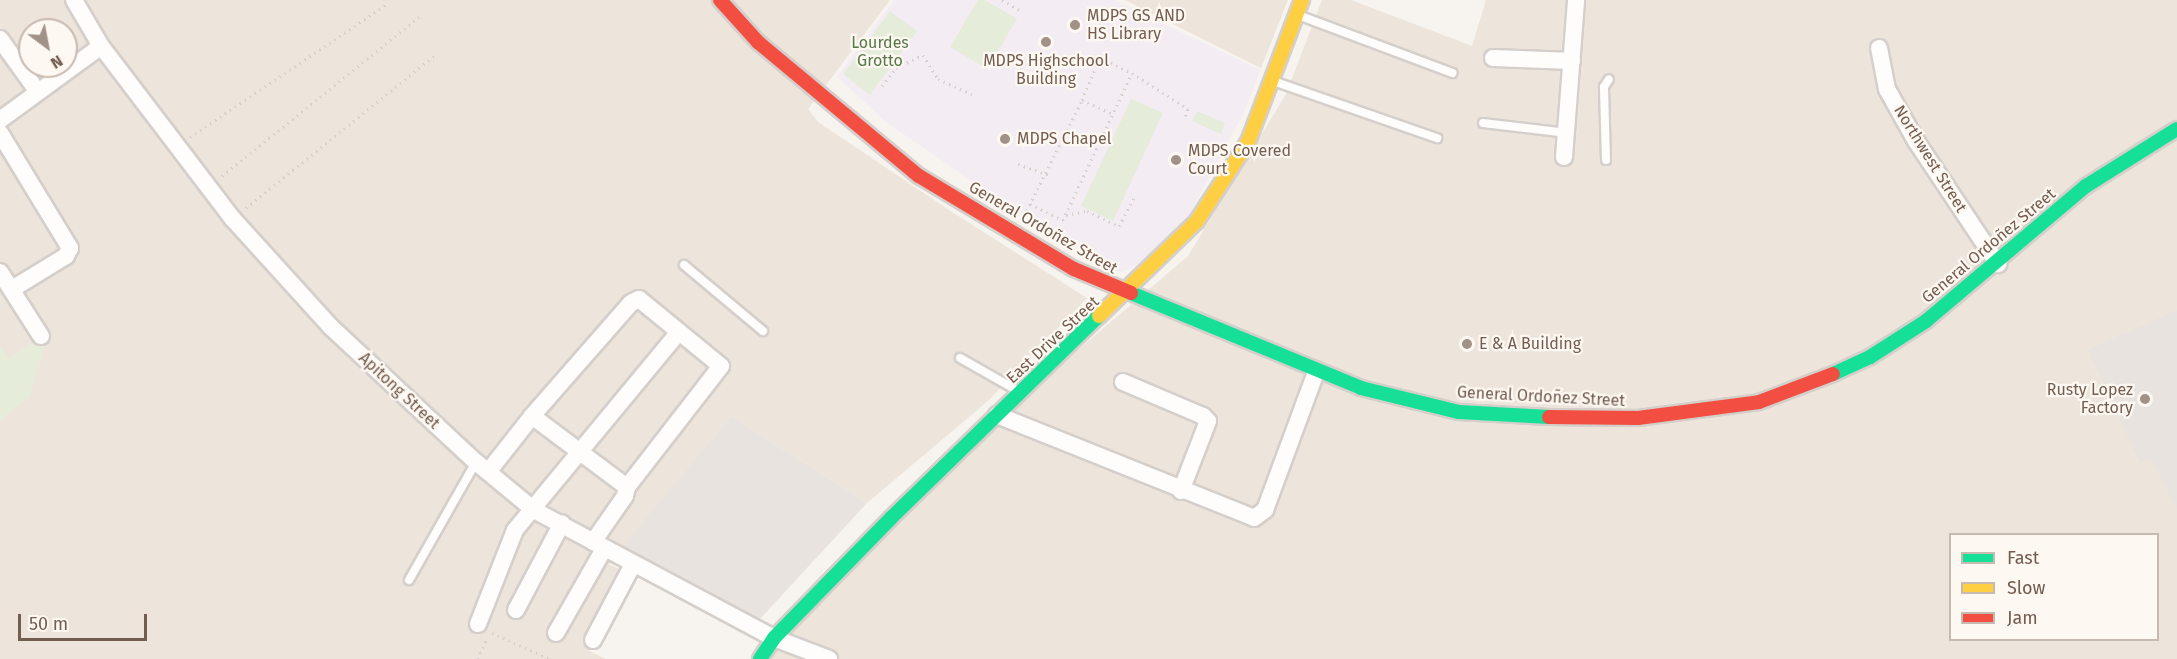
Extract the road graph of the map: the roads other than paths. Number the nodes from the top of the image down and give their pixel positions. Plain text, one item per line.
1 (74, 0) edge
2 (720, 0) edge
3 (1302, 0) edge
4 (1576, 0) edge
5 (1296, 14) junction
6 (0, 39) edge
7 (101, 46) junction
8 (1879, 48) dead end
9 (1493, 58) dead end
10 (1572, 61) junction
11 (1452, 73) dead end
12 (1609, 79) dead end
13 (1271, 80) junction
14 (38, 92) junction
15 (0, 120) edge
16 (1483, 123) dead end
17 (2177, 129) edge
18 (0, 133) edge
19 (1567, 133) junction
20 (1437, 138) dead end
21 (1564, 157) dead end
22 (1606, 160) dead end
23 (1998, 264) junction
24 (684, 265) dead end
25 (0, 272) edge
26 (12, 289) junction
27 (1126, 293) junction
28 (763, 331) dead end
29 (679, 332) junction
30 (41, 336) dead end
31 (960, 358) dead end
32 (1316, 372) junction
33 (1123, 382) dead end
34 (1020, 393) junction
35 (997, 415) junction
36 (532, 416) junction
37 (580, 452) junction
38 (482, 467) junction
39 (627, 487) junction
40 (1181, 490) junction
41 (534, 510) junction
42 (562, 523) junction
43 (598, 545) junction
44 (633, 564) junction
45 (409, 580) dead end
46 (516, 610) dead end
47 (484, 628) road end
48 (556, 633) dead end
49 (774, 638) junction
50 (592, 640) dead end
51 (760, 659) edge
52 (829, 659) edge

1 - 7 street, Apitong Street
2 - 27 main road, General Ordoñez Street
3 - 5 main road, East Drive Street
4 - 10 street
5 - 11 lane
5 - 13 main road, East Drive Street
6 - 14 street
7 - 14 street
7 - 38 street, Apitong Street
8 - 23 street, Northwest Street
9 - 10 street
10 - 19 street
12 - 22 lane
13 - 20 lane
13 - 27 main road, East Drive Street
14 - 15 street
16 - 19 lane
17 - 23 main road, General Ordoñez Street
18 - 26 street
19 - 21 street
23 - 32 main road, General Ordoñez Street
24 - 28 lane
25 - 26 street
26 - 30 street
27 - 32 main road, General Ordoñez Street
27 - 34 main road, East Drive Street
29 - 36 street
29 - 37 street
29 - 39 street
31 - 34 lane
32 - 40 street
33 - 40 street
34 - 35 main road, East Drive Street
35 - 40 street
35 - 49 main road, East Drive Street
36 - 37 street
36 - 38 street
37 - 39 street
37 - 41 street
38 - 41 street, Apitong Street
38 - 45 lane
39 - 43 street
41 - 42 street, Apitong Street
41 - 47 street
42 - 43 street, Apitong Street
42 - 46 street
43 - 44 street, Apitong Street
43 - 48 street
44 - 49 street, Apitong Street
44 - 50 street
49 - 51 main road, East Drive Street
49 - 52 street, Apitong Street

